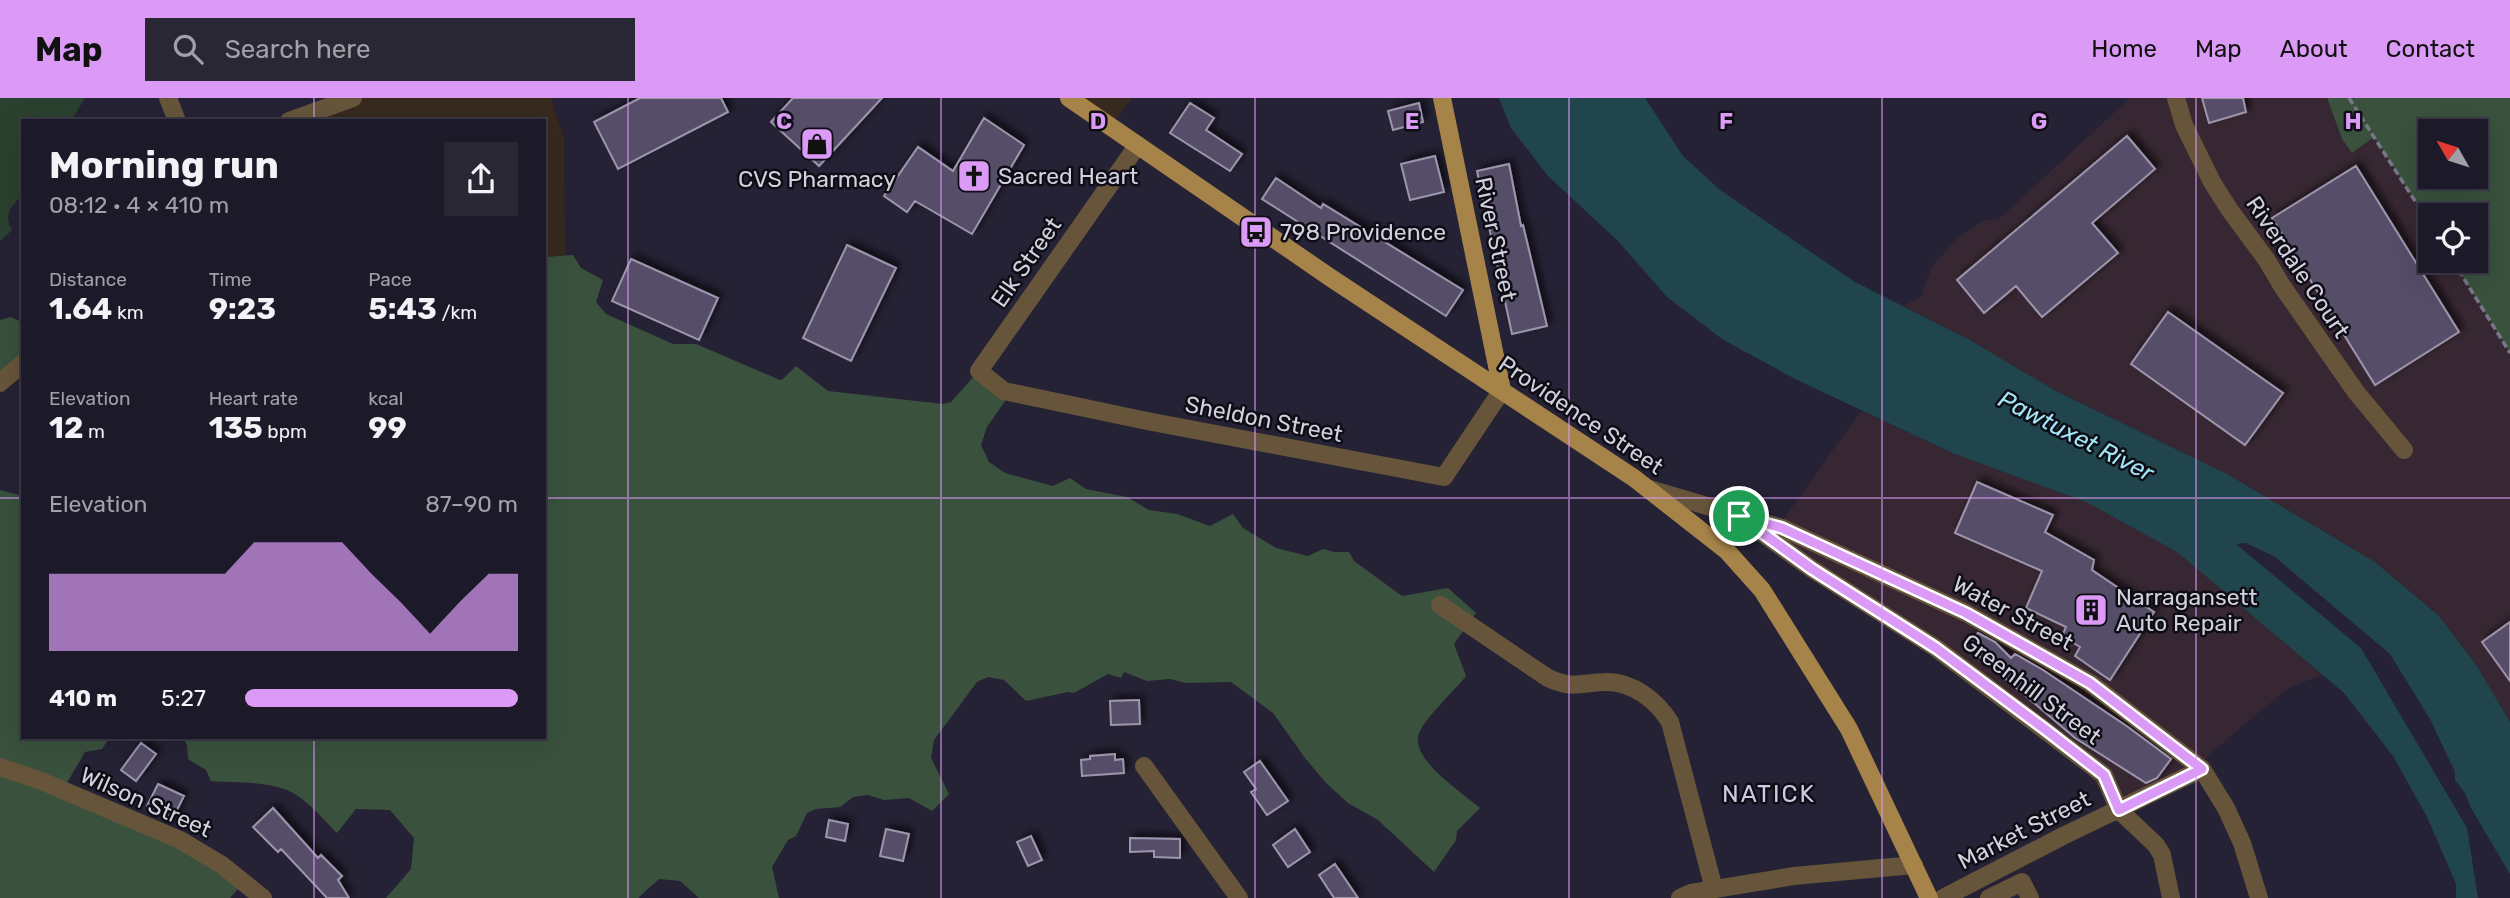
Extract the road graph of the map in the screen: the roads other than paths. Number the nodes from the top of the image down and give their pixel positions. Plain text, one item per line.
1 (169, 98) edge
2 (353, 98) edge
3 (1069, 98) edge
4 (1442, 98) edge
5 (2176, 98) edge
6 (176, 119) edge
7 (295, 119) edge
8 (1137, 146) junction
9 (21, 365) edge
10 (979, 371) joint
11 (0, 383) edge
12 (1502, 390) junction
13 (2404, 450) dead end
14 (1648, 489) junction
15 (1739, 516) junction
16 (1440, 605) dead end
17 (1144, 766) dead end
18 (0, 767) edge
19 (2202, 769) junction
20 (2119, 810) junction
21 (1914, 865) junction
22 (1714, 889) junction
23 (1740, 891) edge
24 (1688, 896) edge
25 (263, 898) edge
26 (1239, 898) edge
27 (1929, 898) edge
28 (1943, 898) edge
29 (1989, 898) edge
30 (2030, 898) edge
31 (2171, 898) edge
32 (2259, 898) edge

1 - 6 street
2 - 7 street
3 - 8 main road, Providence Street
4 - 12 main road, River Street
5 - 13 street, Riverdale Court
8 - 10 street, Elk Street
8 - 12 main road, Providence Street
9 - 11 street
10 - 12 street, Sheldon Street
12 - 14 main road, Providence Street
14 - 15 street, Water Street
14 - 21 main road, Providence Street
15 - 19 street, Water Street
15 - 20 street, Greenhill Street
16 - 22 street
17 - 26 street
18 - 25 street, Wilson Street
19 - 20 street, Market Street
19 - 32 street, Water Street
20 - 28 street, Market Street
20 - 31 street, Greenhill Street
21 - 23 street
21 - 27 main road, Providence Street
22 - 23 street
22 - 24 street
29 - 30 street

